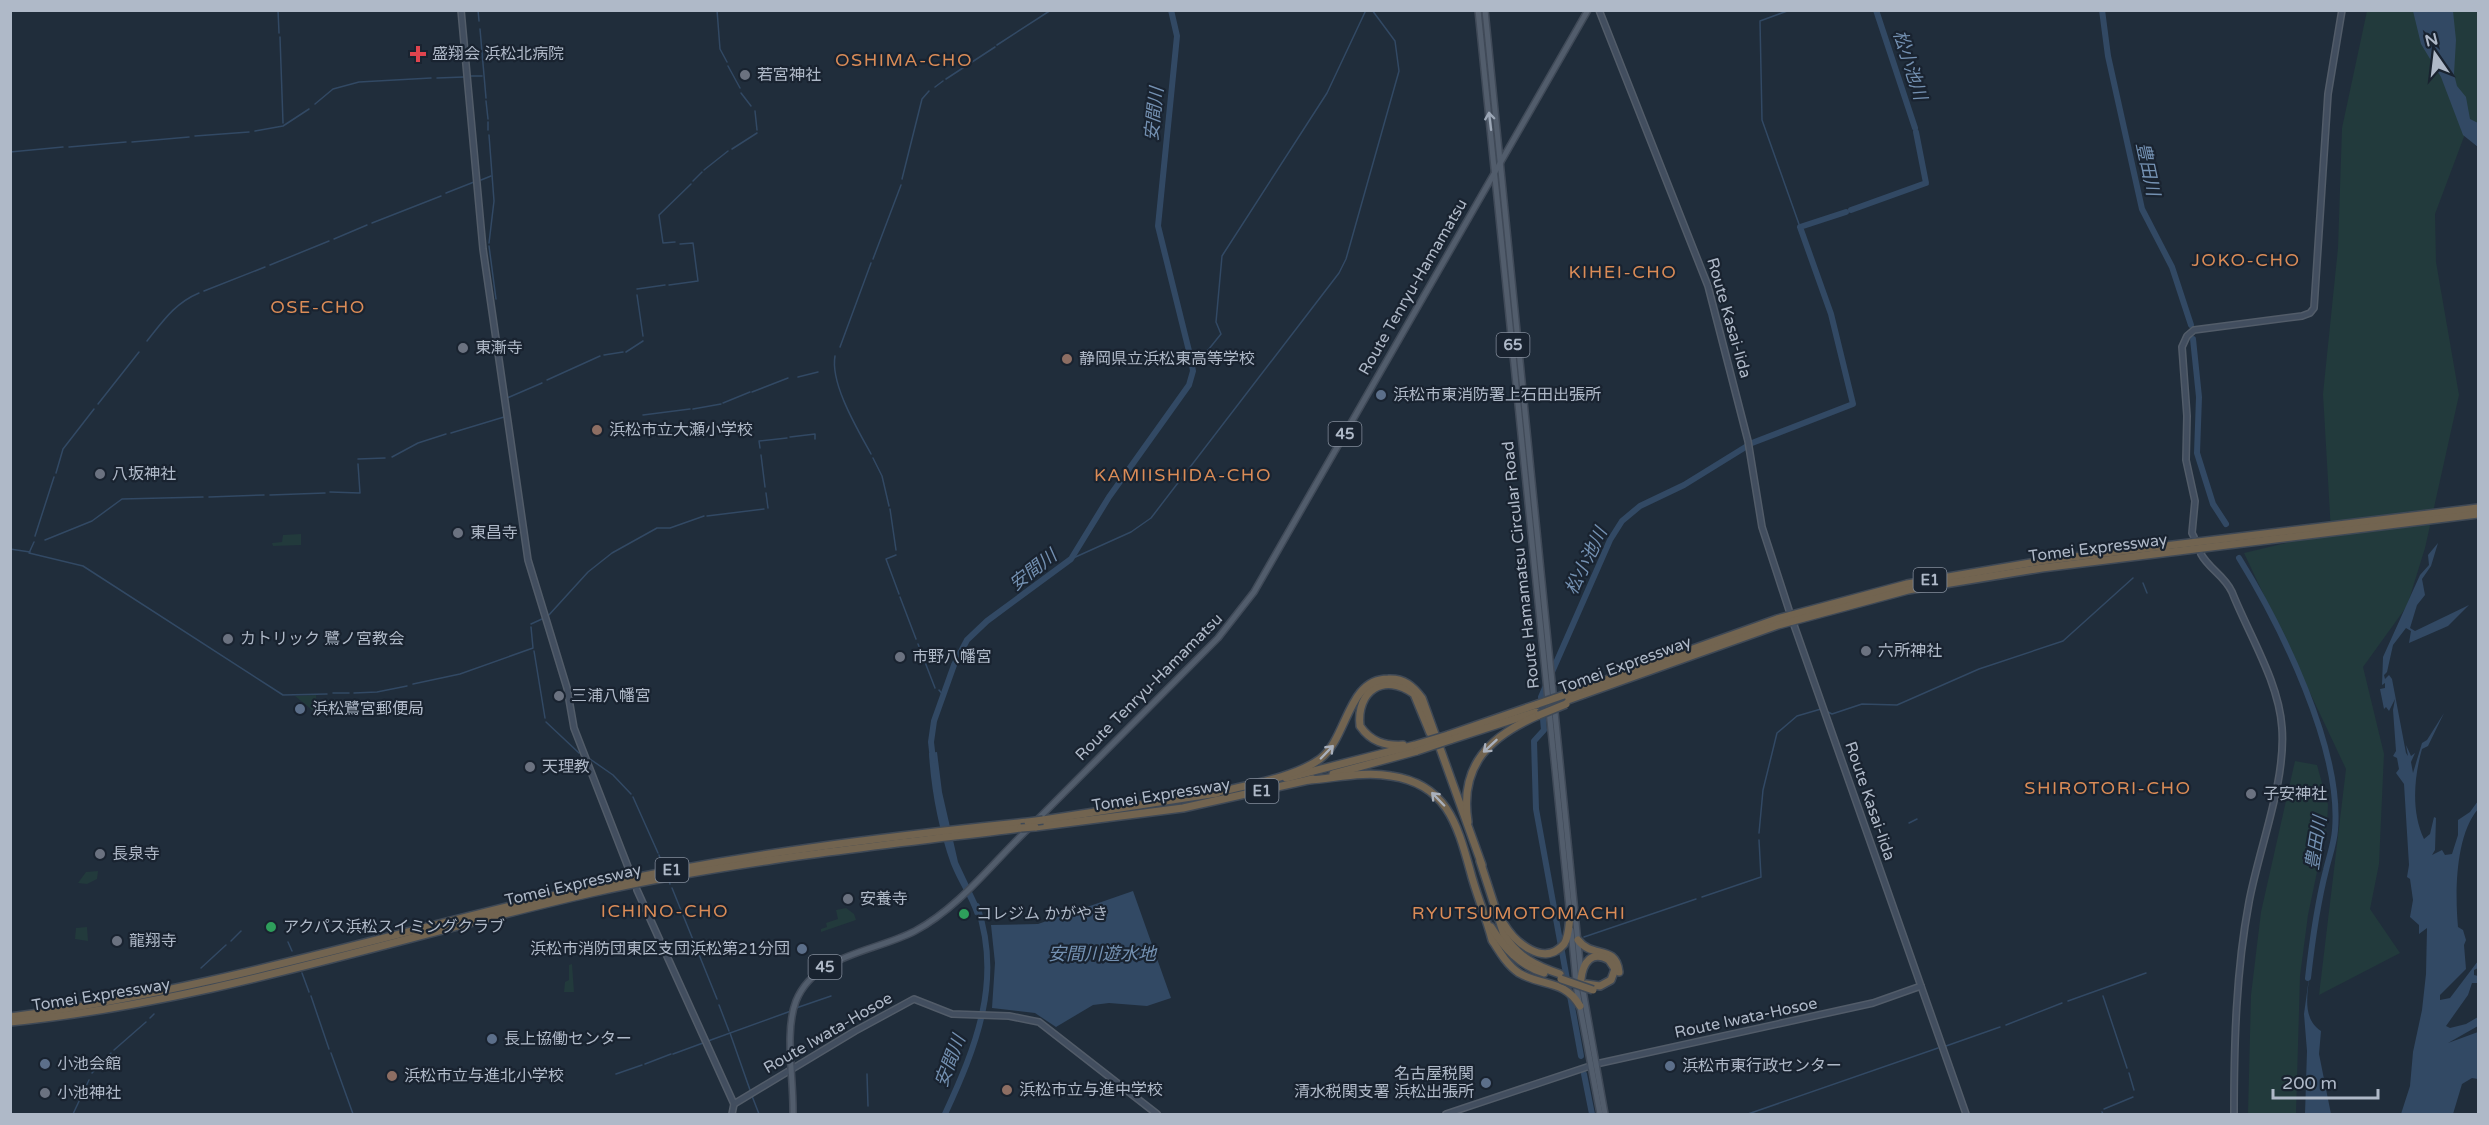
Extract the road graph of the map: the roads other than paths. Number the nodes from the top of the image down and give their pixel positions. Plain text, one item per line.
1 (461, 10) edge
2 (1478, 10) edge
3 (1485, 10) edge
4 (1588, 10) edge
5 (1599, 10) edge
6 (2342, 10) edge
7 (1501, 160) junction
8 (1496, 169) junction
9 (1483, 191) junction
10 (1498, 195) junction
11 (2478, 508) edge
12 (2478, 514) edge
13 (2311, 531) junction
14 (2194, 537) dead end
15 (2201, 554) dead end
16 (1789, 610) dead end
17 (1794, 625) dead end
18 (1549, 682) junction
19 (1565, 700) junction
20 (1539, 710) junction
21 (1416, 748) junction
22 (1309, 780) junction
23 (1215, 793) junction
24 (1103, 815) junction
25 (1090, 817) junction
26 (958, 833) junction
27 (1482, 865) junction
28 (1470, 870) junction
29 (630, 872) dead end
30 (637, 890) dead end
31 (1570, 916) junction
32 (1486, 917) junction
33 (1499, 917) junction
34 (1578, 940) junction
35 (1561, 976) junction
36 (1581, 979) junction
37 (1921, 986) junction
38 (1597, 988) junction
39 (1580, 1006) junction
40 (14, 1019) edge
41 (1594, 1064) junction
42 (793, 1070) junction
43 (734, 1104) junction
44 (732, 1114) edge
45 (793, 1114) edge
46 (1157, 1114) edge
47 (1446, 1114) edge
48 (1600, 1114) edge
49 (1605, 1114) edge
50 (1966, 1114) edge
51 (2234, 1114) edge

1 - 29 main road
8 -> 2 main road, Route Hamamatsu Circular Road / 65
3 - 7 main road, Route Hamamatsu Circular Road / 65
4 - 7 main road, Route Tenryu-Hamamatsu / 45
5 - 16 main road, Route Kasai-Iida
6 - 14 main road
7 - 8 main road, Route Tenryu-Hamamatsu / 45
7 - 18 main road, Route Hamamatsu Circular Road / 65
8 - 9 main road, Route Tenryu-Hamamatsu / 45
8 - 10 main road, Route Hamamatsu Circular Road / 65
9 - 10 main road
9 - 42 main road, Route Tenryu-Hamamatsu / 45
10 - 18 main road, Route Hamamatsu Circular Road / 65
11 - 13 highway, Tomei Expressway / E1
12 - 13 highway, Tomei Expressway / E1
13 - 19 highway, Tomei Expressway / E1
13 - 19 highway, Tomei Expressway / E1
15 - 51 main road
17 - 37 main road, Route Kasai-Iida
18 - 31 main road, Route Hamamatsu Circular Road / 65
18 - 34 main road, Route Hamamatsu Circular Road / 65
19 - 20 highway, Tomei Expressway / E1, bridge
20 - 21 highway, Tomei Expressway / E1, bridge
20 -> 27 highway
21 - 22 highway, Tomei Expressway / E1
21 - 23 highway, Tomei Expressway / E1
21 - 28 highway
22 - 24 highway, Tomei Expressway / E1
28 -> 22 highway
23 - 24 highway, Tomei Expressway / E1
23 -> 27 highway
24 - 25 highway, Tomei Expressway / E1
25 - 26 highway, Tomei Expressway / E1, bridge
25 - 26 highway, Tomei Expressway / E1, bridge
26 - 40 highway, Tomei Expressway / E1
27 - 33 highway
28 - 32 highway
30 - 43 main road
31 - 33 highway
31 - 39 main road, Route Hamamatsu Circular Road / 65
32 - 35 highway
32 - 39 highway
33 - 35 highway
34 - 36 main road, Route Hamamatsu Circular Road / 65
34 - 38 highway
35 - 38 highway, bridge
36 - 38 highway
36 - 41 main road, Route Hamamatsu Circular Road / 65
37 - 41 main road, Route Iwata-Hosoe
37 - 50 main road
39 - 41 main road, Route Hamamatsu Circular Road / 65
41 - 47 main road, Route Iwata-Hosoe
41 - 48 main road, Route Hamamatsu Circular Road / 65
41 - 49 main road, Route Hamamatsu Circular Road / 65
42 - 43 main road, Route Iwata-Hosoe
42 - 45 main road, Route Tenryu-Hamamatsu / 45
42 - 46 main road, Route Iwata-Hosoe
43 - 44 main road

